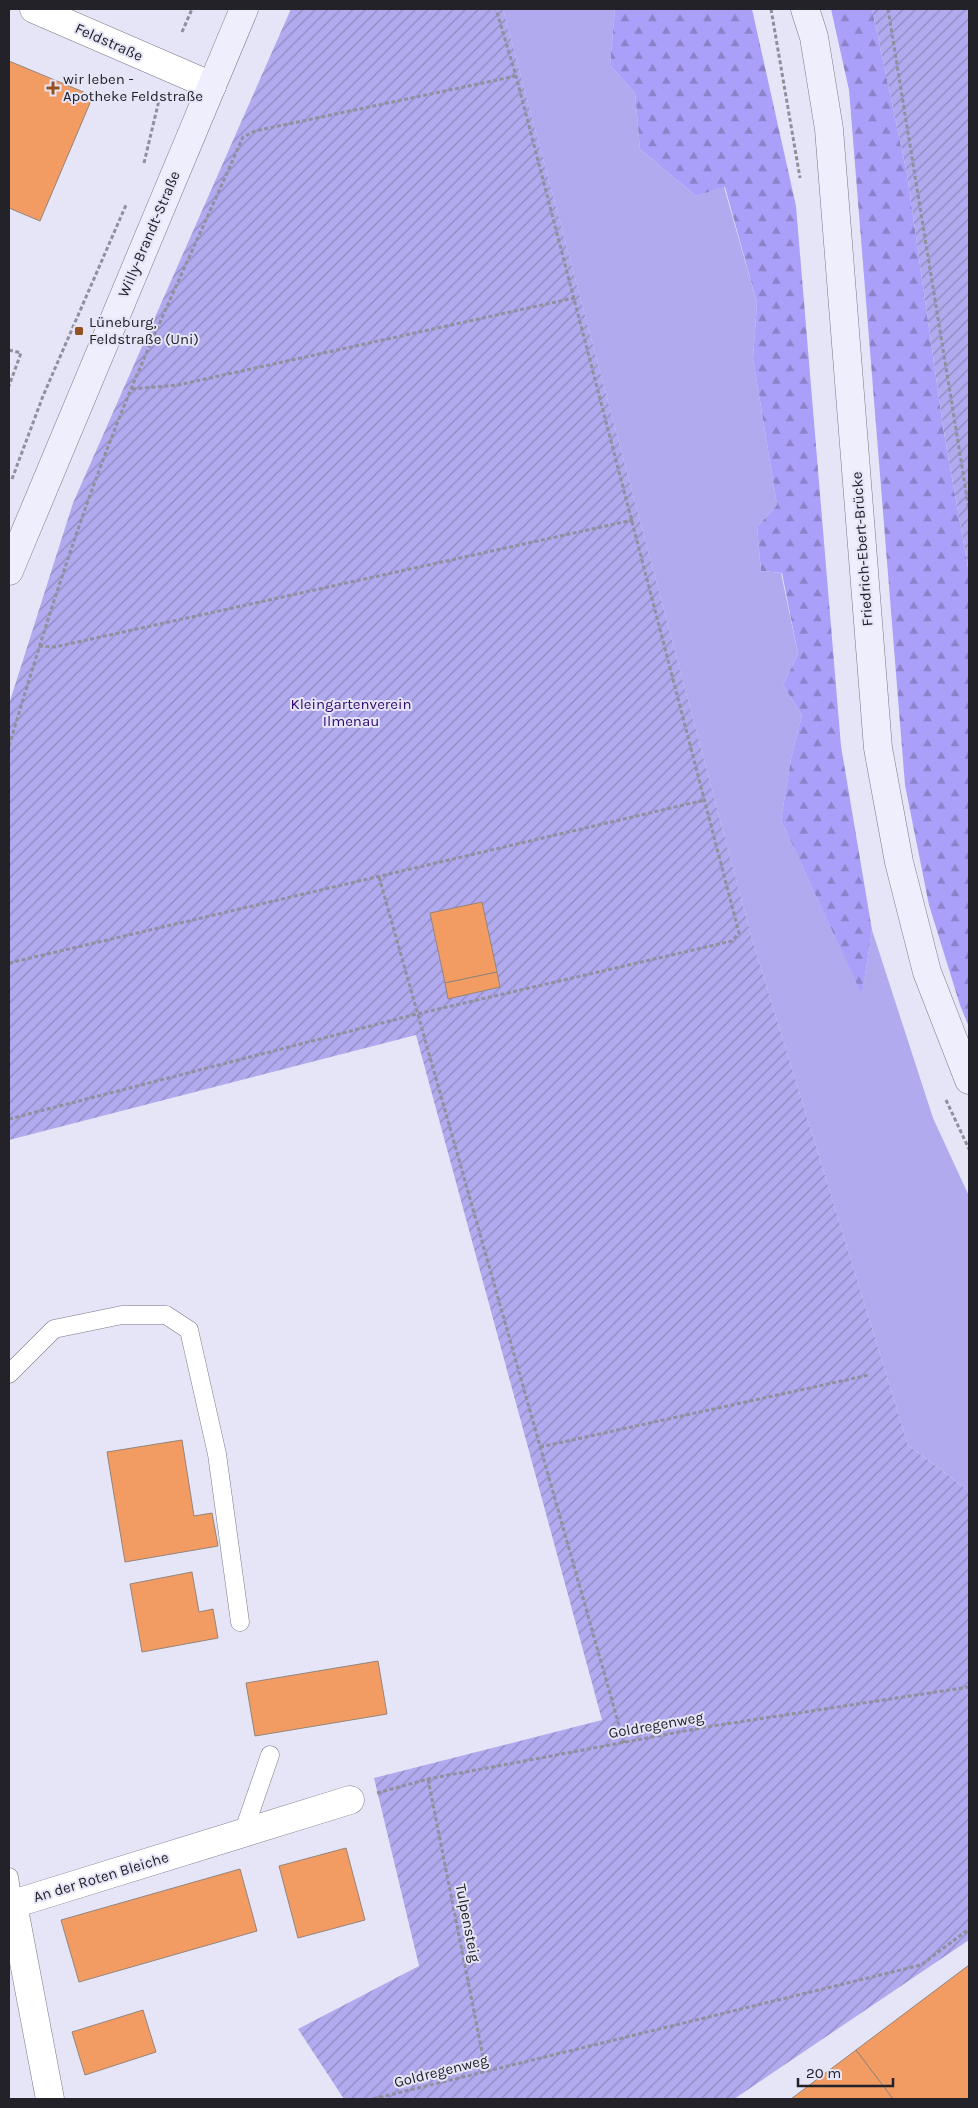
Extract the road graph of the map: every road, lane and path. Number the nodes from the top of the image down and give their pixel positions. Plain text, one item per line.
1 (34, 9) edge
2 (192, 9) edge
3 (244, 9) edge
4 (496, 9) edge
5 (806, 9) edge
6 (888, 9) edge
7 (182, 32) dead end
8 (516, 76) junction
9 (212, 86) junction
10 (162, 90) dead end
11 (144, 166) dead end
12 (128, 201) dead end
13 (574, 298) junction
14 (9, 350) edge
15 (9, 386) edge
16 (131, 389) junction
17 (9, 488) edge
18 (969, 510) edge
19 (633, 520) junction
20 (9, 571) edge
21 (39, 646) junction
22 (9, 746) edge
23 (706, 800) junction
24 (379, 877) junction
25 (9, 963) edge
26 (417, 1014) junction
27 (969, 1080) edge
28 (9, 1119) edge
29 (9, 1374) edge
30 (868, 1375) dead end
31 (540, 1447) junction
32 (240, 1622) dead end
33 (969, 1687) edge
34 (624, 1742) junction
35 (270, 1755) dead end
36 (428, 1780) junction
37 (350, 1800) joint
38 (243, 1833) junction
39 (11, 1890) edge
40 (969, 1929) edge
41 (486, 2072) junction
42 (50, 2099) edge
43 (373, 2099) edge

1 - 9 street, Feldstraße
2 - 7 path
3 - 9 main road, Willy-Brandt-Straße
4 - 8 path
5 - 27 main road, Friedrich-Ebert-Brücke
6 - 18 path
8 - 13 path
8 - 16 path
9 - 20 main road, Willy-Brandt-Straße
10 - 11 path
12 - 17 path
13 - 16 path
13 - 19 path
14 - 15 path
16 - 21 path
19 - 21 path
19 - 23 path
21 - 22 path
23 - 24 path
23 - 26 path
24 - 25 path
24 - 26 path
26 - 28 path
26 - 31 path
29 - 32 lane
30 - 31 path
31 - 34 path
33 - 34 path, Goldregenweg
34 - 36 path, Goldregenweg
35 - 38 lane
36 - 37 path, Goldregenweg
36 - 41 path, Tulpensteig
37 - 38 street, An der Roten Bleiche
38 - 39 street, An der Roten Bleiche
39 - 42 street, An der Roten Bleiche
40 - 41 path, Goldregenweg
41 - 43 path, Goldregenweg

